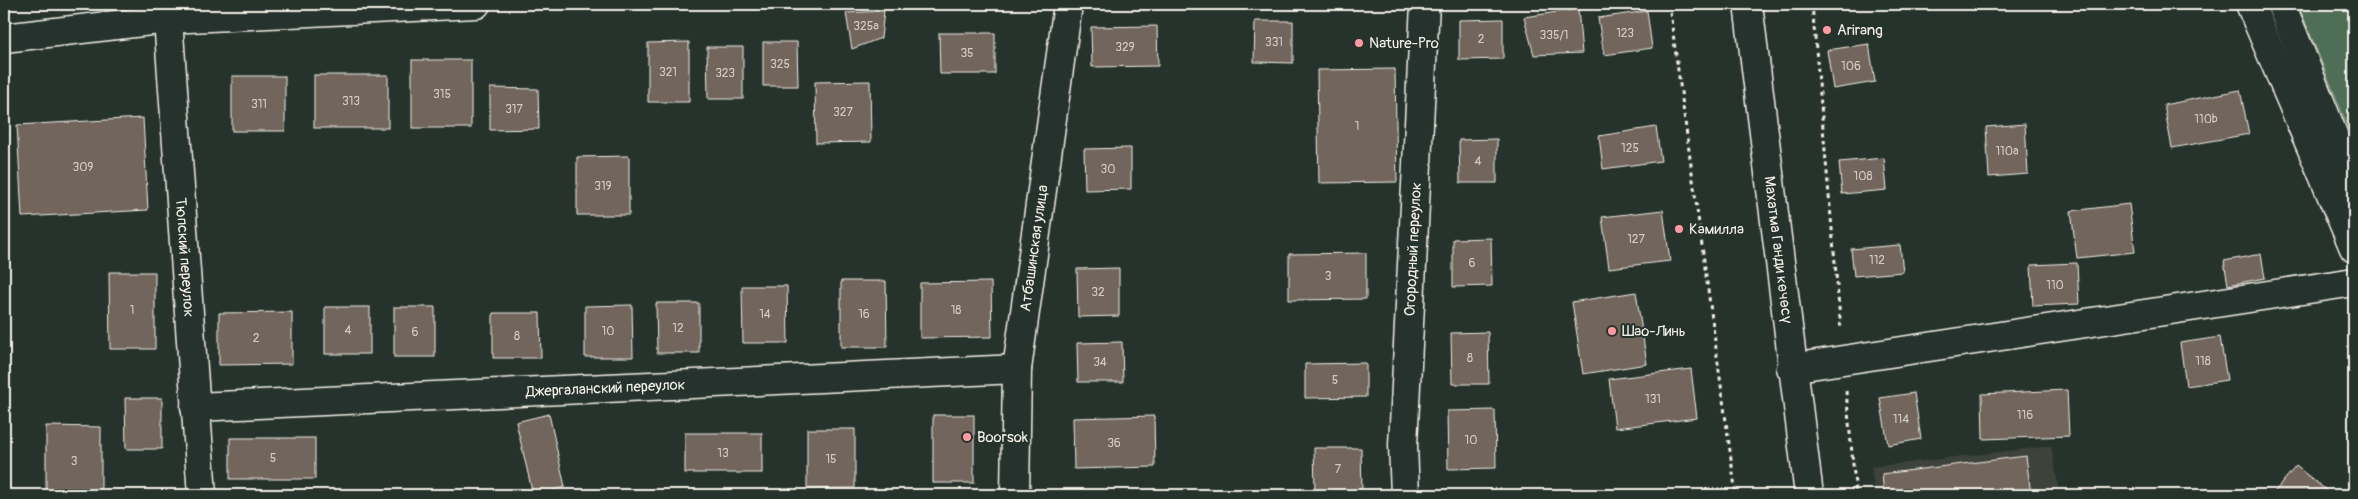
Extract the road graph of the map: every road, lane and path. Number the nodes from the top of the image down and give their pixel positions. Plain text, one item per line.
1 (476, 4) edge
2 (1068, 4) edge
3 (1425, 4) edge
4 (1669, 4) edge
5 (1748, 4) edge
6 (1812, 4) edge
7 (2250, 4) edge
8 (2281, 4) edge
9 (168, 19) junction
10 (4, 38) edge
11 (2354, 187) edge
12 (2354, 248) edge
13 (2354, 282) edge
14 (1843, 359) junction
15 (1792, 368) junction
16 (1017, 369) junction
17 (195, 407) junction
18 (202, 495) edge
19 (1015, 495) edge
20 (1405, 495) edge
21 (1736, 495) edge
22 (1809, 495) edge
23 (1856, 495) edge

1 - 9 street
2 - 16 street, Атбашинская улица
3 - 20 street, Огородный переулок
4 - 21 path
5 - 15 street, Махатма Ганди көчөсү
6 - 14 path
7 - 12 street
8 - 11 street
9 - 10 street
9 - 17 street, Тюпский переулок
13 - 14 street
14 - 15 street
14 - 23 path
15 - 22 street, Махатма Ганди көчөсү
16 - 17 street, Джергаланский переулок
16 - 19 street, Атбашинская улица
17 - 18 street, Тюпский переулок

